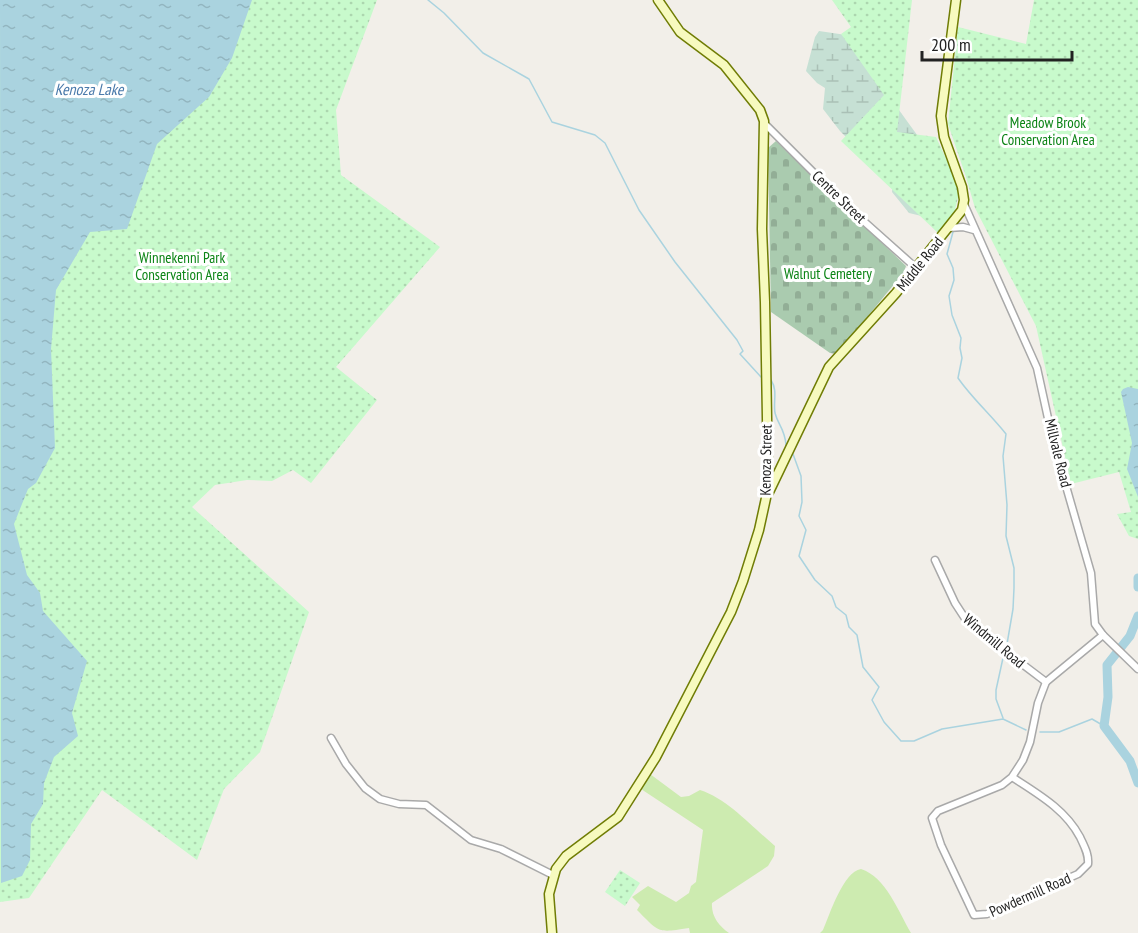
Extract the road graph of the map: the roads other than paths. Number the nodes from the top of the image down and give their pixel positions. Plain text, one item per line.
1 (658, 0) edge
2 (956, 0) edge
3 (765, 124) junction
4 (963, 204) junction
5 (949, 228) junction
6 (975, 230) junction
7 (915, 267) junction
8 (766, 498) junction
9 (935, 560) dead end
10 (1103, 635) junction
11 (1138, 669) edge
12 (1046, 682) junction
13 (331, 738) dead end
14 (1012, 777) junction
15 (553, 875) junction
16 (552, 933) edge

1 - 3 street
2 - 4 street
3 - 7 street, Centre Street
3 - 8 street, Kenoza Street
4 - 5 street, Middle Road
4 - 6 street, Millvale Road
5 - 6 street
5 - 7 street, Middle Road
6 - 10 street, Millvale Road
7 - 8 street, Middle Road
8 - 15 street, Kenoza Street
9 - 12 street, Windmill Road
10 - 11 street, Millvale Road
10 - 12 street
12 - 14 street
13 - 15 street
14 - 14 street, Powdermill Road
15 - 16 street

